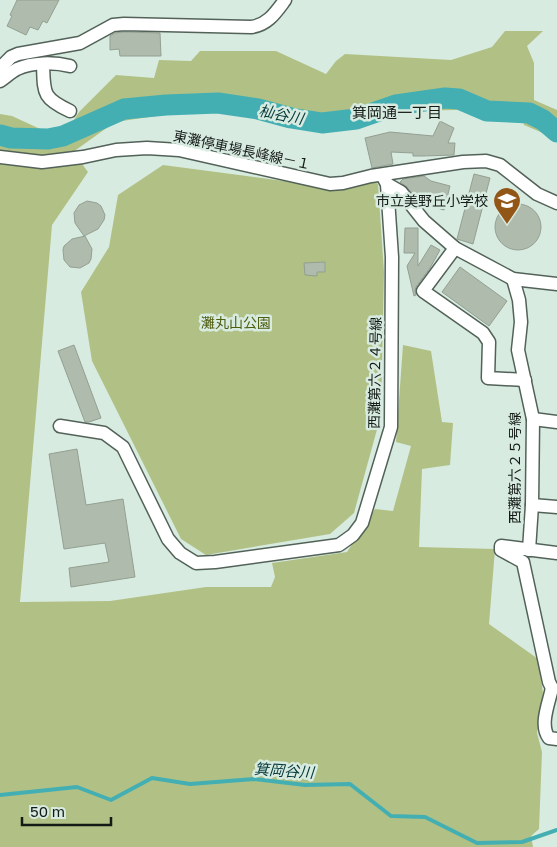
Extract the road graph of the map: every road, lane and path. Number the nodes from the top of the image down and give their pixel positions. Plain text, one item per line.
1 (285, 0) edge
2 (43, 64) junction
3 (70, 66) dead end
4 (0, 68) edge
5 (0, 80) edge
6 (70, 111) dead end
7 (0, 157) edge
8 (384, 179) junction
9 (557, 203) edge
10 (455, 248) junction
11 (513, 279) junction
12 (557, 284) edge
13 (525, 380) junction
14 (533, 419) junction
15 (557, 422) edge
16 (60, 426) dead end
17 (532, 505) junction
18 (557, 507) edge
19 (529, 550) junction
20 (557, 553) edge
21 (554, 689) edge
22 (557, 739) edge

1 - 4 street
2 - 3 street
2 - 5 street
2 - 6 street
7 - 8 street, 東灘停車場長峰線－１
8 - 9 street
8 - 10 street
8 - 16 street, 西灘第六２４号線
10 - 11 street
10 - 13 street
11 - 12 street
11 - 13 street, 西灘第六２５号線
13 - 14 street, 西灘第六２５号線
14 - 15 street
14 - 17 street, 西灘第六２５号線
17 - 18 street
17 - 19 street, 西灘第六２５号線
19 - 20 street
19 - 21 street
21 - 22 street

